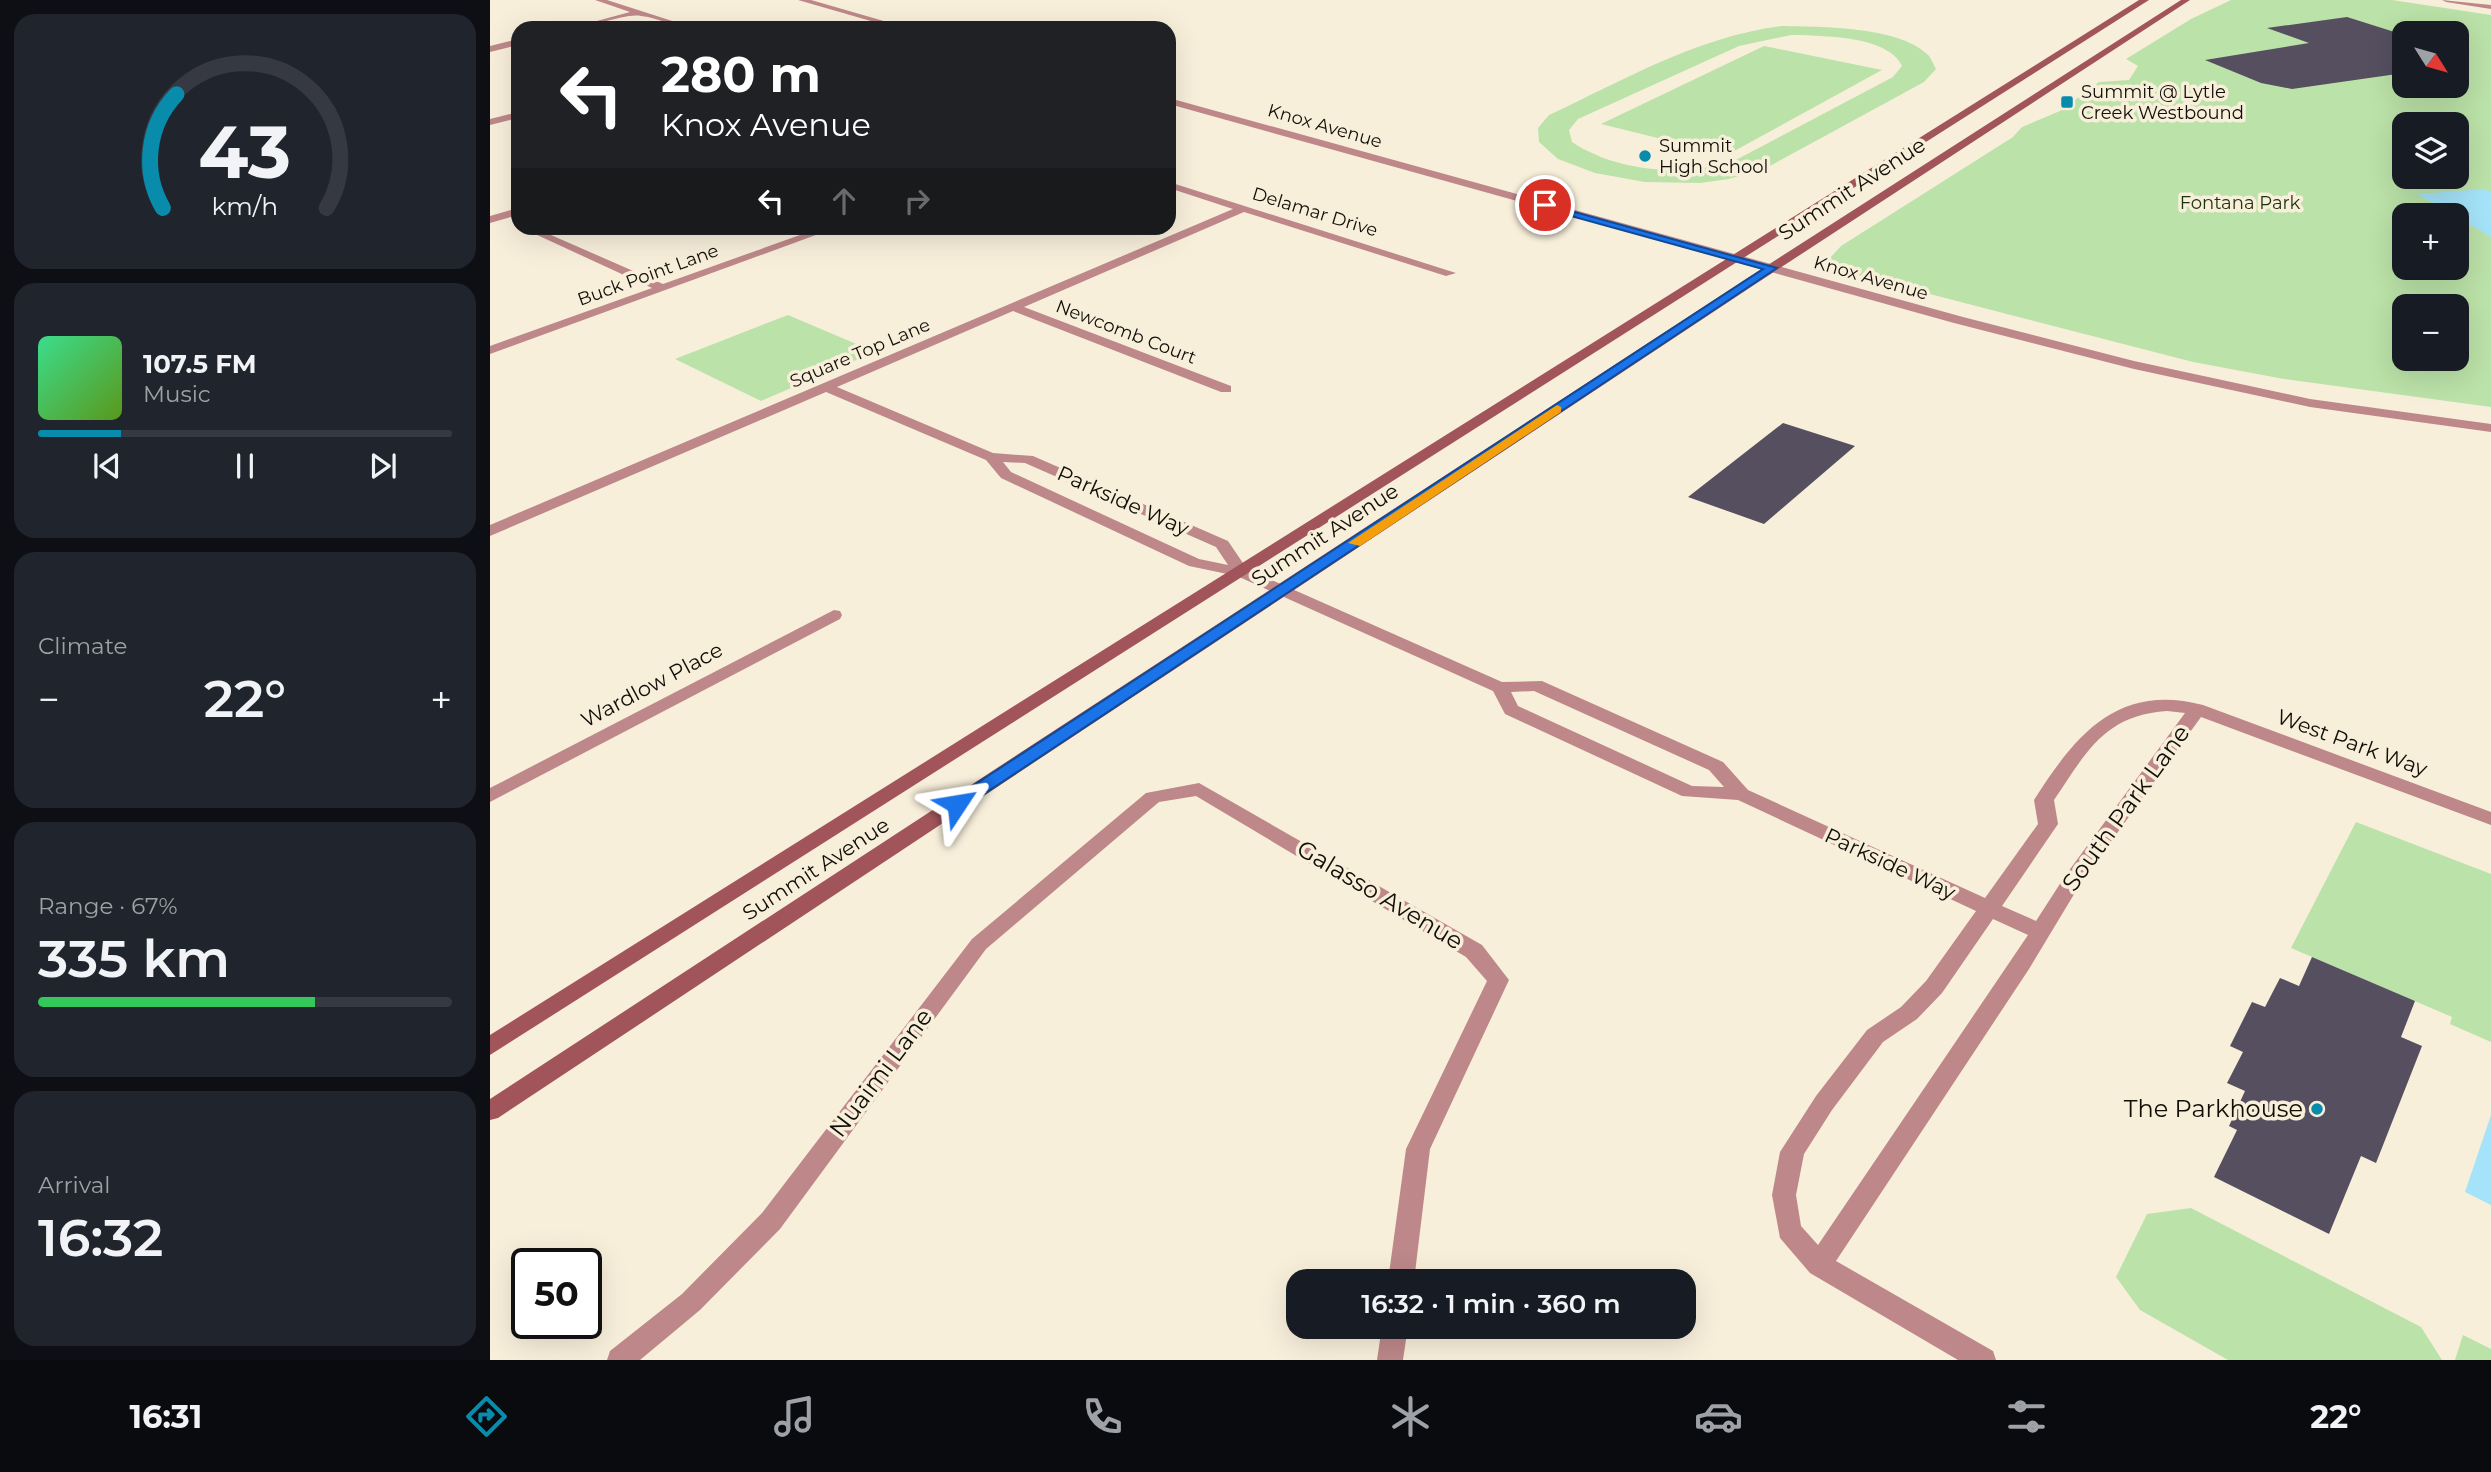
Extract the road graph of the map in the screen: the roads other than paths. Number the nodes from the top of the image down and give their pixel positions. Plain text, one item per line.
1 (599, 0) edge
2 (802, 0) edge
3 (2145, 0) edge
4 (2186, 0) edge
5 (2446, 0) edge
6 (2491, 7) edge
7 (640, 12) junction
8 (603, 21) edge
9 (668, 21) edge
10 (878, 21) edge
11 (511, 44) edge
12 (490, 49) edge
13 (1176, 103) edge
14 (511, 117) edge
15 (490, 122) edge
16 (1176, 187) edge
17 (1244, 208) junction
18 (543, 235) edge
19 (810, 235) edge
20 (1737, 258) junction
21 (1772, 268) junction
22 (1450, 273) dead end
23 (663, 288) junction
24 (1013, 307) junction
25 (490, 350) edge
26 (826, 387) junction
27 (1226, 389) dead end
28 (2491, 428) edge
29 (991, 457) junction
30 (1093, 487) junction
31 (1064, 503) junction
32 (490, 531) edge
33 (1241, 572) junction
34 (1284, 590) junction
35 (834, 615) dead end
36 (1500, 688) junction
37 (2197, 709) junction
38 (1741, 794) junction
39 (490, 796) edge
40 (1153, 797) joint
41 (2491, 819) edge
42 (1988, 910) junction
43 (2040, 932) junction
44 (490, 1046) edge
45 (490, 1111) edge
46 (1819, 1265) junction
47 (1403, 1269) edge
48 (1393, 1339) edge
49 (620, 1360) edge
50 (1390, 1360) edge
51 (1983, 1360) edge

1 - 7 street
2 - 10 street
3 - 20 main road, Summit Avenue
4 - 21 main road, Summit Avenue
5 - 6 street
7 - 8 street
7 - 9 street
11 - 12 street
13 - 20 street, Knox Avenue
14 - 15 street
16 - 17 street, Delamar Drive
17 - 22 street, Delamar Drive
17 - 24 street, Square Top Lane
18 - 23 street
19 - 23 street, Buck Point Lane
20 - 21 street, Knox Avenue
20 - 33 main road, Summit Avenue
21 - 28 street, Knox Avenue
21 - 34 main road, Summit Avenue
23 - 25 street, Buck Point Lane
24 - 26 street, Square Top Lane
24 - 27 street, Newcomb Court
26 - 29 street, Parkside Way
26 - 32 street, Square Top Lane
29 - 30 street, Parkside Way
29 - 31 street, Parkside Way
30 - 31 street
30 - 33 street, Parkside Way
31 - 33 street, Parkside Way
33 - 34 street, Parkside Way
33 - 44 main road, Summit Avenue
34 - 36 street, Parkside Way
34 - 45 main road, Summit Avenue
35 - 39 street, Wardlow Place
36 - 38 street, Parkside Way
36 - 38 street, Parkside Way
37 - 41 street, West Park Way
37 - 42 street, South Park Lane
37 - 43 street, South Park Lane
38 - 42 street, Parkside Way
40 - 47 street, Galasso Avenue
40 - 49 street, Nuaimi Lane
42 - 43 street, Parkside Way
42 - 46 street, South Park Lane
43 - 46 street, South Park Lane
46 - 51 street
48 - 50 street

